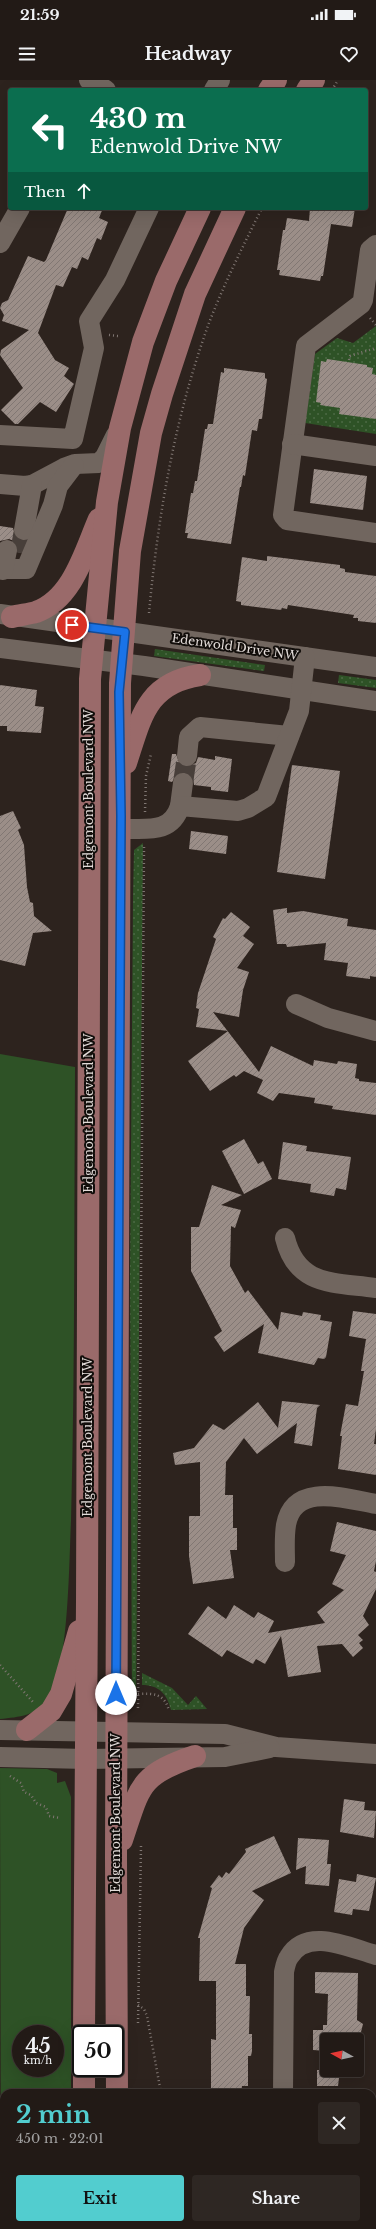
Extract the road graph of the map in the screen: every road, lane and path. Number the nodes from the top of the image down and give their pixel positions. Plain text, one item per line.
1 (19, 210) edge
2 (148, 210) edge
3 (199, 210) edge
4 (234, 210) edge
5 (261, 210) edge
6 (0, 243) edge
7 (376, 245) edge
8 (376, 348) edge
9 (349, 360) dead end
10 (120, 428) junction
11 (0, 435) edge
12 (292, 444) junction
13 (376, 456) edge
14 (75, 464) junction
15 (17, 485) edge
16 (108, 502) junction
17 (18, 529) tunnel mouth
18 (376, 533) edge
19 (10, 562) edge
20 (149, 613) dead end
21 (6, 615) edge
22 (94, 628) junction
23 (125, 632) junction
24 (0, 648) edge
25 (305, 658) junction
26 (92, 659) junction
27 (122, 663) junction
28 (376, 668) edge
29 (200, 675) junction
30 (301, 690) junction
31 (376, 701) edge
32 (289, 736) junction
33 (152, 747) dead end
34 (187, 756) tunnel mouth
35 (121, 777) junction
36 (183, 783) tunnel mouth
37 (180, 806) junction
38 (144, 828) junction
39 (121, 829) junction
40 (296, 1004) dead end
41 (376, 1031) edge
42 (285, 1238) dead end
43 (376, 1288) edge
44 (376, 1504) edge
45 (285, 1562) dead end
46 (87, 1600) junction
47 (0, 1665) edge
48 (138, 1694) junction
49 (38, 1707) dead end
50 (138, 1708) dead end
51 (169, 1711) dead end
52 (0, 1730) edge
53 (27, 1730) junction
54 (87, 1732) junction
55 (116, 1733) junction
56 (276, 1747) junction
57 (376, 1754) edge
58 (195, 1756) junction
59 (0, 1757) edge
60 (116, 1758) junction
61 (86, 1759) junction
62 (10, 1776) dead end
63 (60, 1818) dead end
64 (142, 1842) dead end
65 (116, 1858) junction
66 (376, 1955) edge
67 (138, 2004) junction
68 (84, 2025) edge
69 (138, 2027) dead end
70 (84, 2077) edge
71 (84, 2089) edge
72 (117, 2089) edge
73 (160, 2089) edge
74 (283, 2089) edge

1 - 6 street
2 - 11 street
3 - 10 main road, Edgemont Boulevard NW
4 - 23 main road, Edgemont Boulevard NW
5 - 20 path
7 - 12 street
8 - 9 path
10 - 14 street
10 - 16 main road, Edgemont Boulevard NW
12 - 13 street
12 - 18 street
14 - 15 street
14 - 19 street
15 - 17 street
16 - 21 main road
16 - 22 main road, Edgemont Boulevard NW
21 - 22 street, Edenwold Drive NW
22 - 23 street, Edenwold Drive NW
22 - 26 main road, Edgemont Boulevard NW
23 - 25 street, Edenwold Drive NW
23 - 27 main road, Edgemont Boulevard NW
24 - 26 street
25 - 28 street, Edenwold Drive NW
25 - 30 street
26 - 27 street
26 - 46 main road, Edgemont Boulevard NW
27 - 29 street
27 - 35 main road, Edgemont Boulevard NW
29 - 30 street
29 - 35 main road
30 - 31 street
30 - 32 street
32 - 34 street
32 - 37 street
33 - 38 path
35 - 39 main road, Edgemont Boulevard NW
36 - 37 street
37 - 38 street
38 - 39 street
38 - 48 path
39 - 55 main road, Edgemont Boulevard NW
40 - 41 street
42 - 43 street
44 - 45 street
46 - 53 main road
46 - 54 main road, Edgemont Boulevard NW
47 - 49 path
48 - 50 path
48 - 51 path
52 - 53 street
53 - 54 street
54 - 55 street
54 - 61 main road, Edgemont Boulevard NW
55 - 56 street
55 - 60 main road, Edgemont Boulevard NW
56 - 57 street
56 - 58 street
58 - 60 street
58 - 65 main road
59 - 61 street
60 - 61 street
60 - 65 main road, Edgemont Boulevard NW
61 - 68 main road, Edgemont Boulevard NW
62 - 63 path
64 - 67 path
65 - 72 main road, Edgemont Boulevard NW
66 - 74 street
67 - 69 path
67 - 73 path
70 - 71 main road

